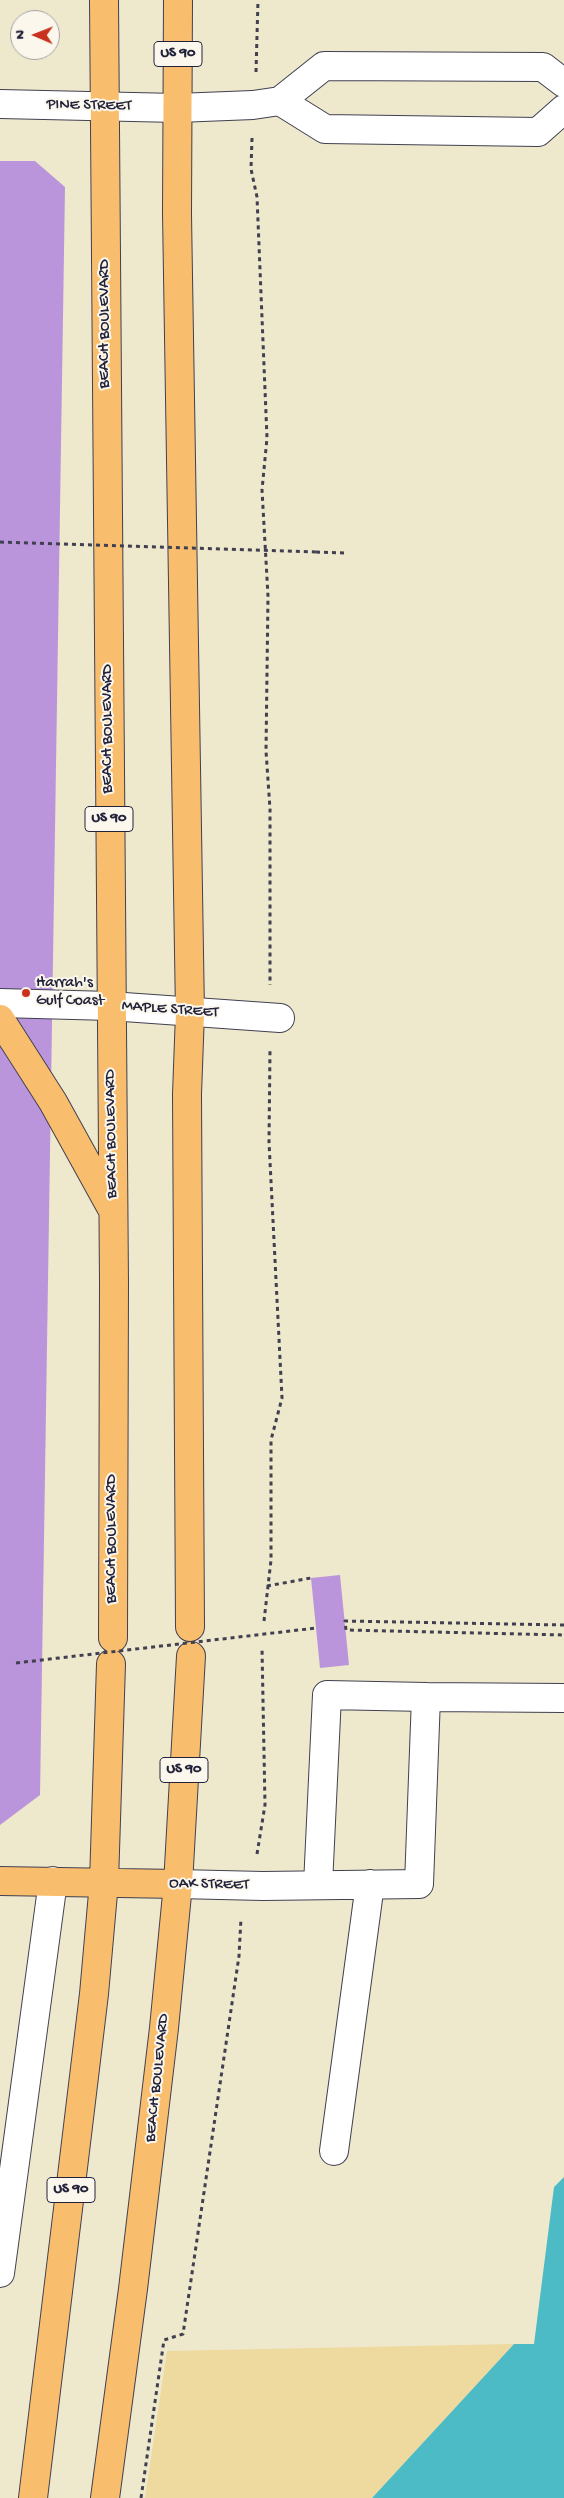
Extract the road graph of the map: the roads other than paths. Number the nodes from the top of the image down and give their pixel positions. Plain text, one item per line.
1 (104, 0) edge
2 (178, 0) edge
3 (564, 83) edge
4 (280, 101) junction
5 (0, 104) edge
6 (105, 107) junction
7 (177, 108) junction
8 (564, 109) edge
9 (0, 1003) edge
10 (110, 1006) junction
11 (275, 1006) road end
12 (190, 1013) junction
13 (0, 1019) edge
14 (113, 1211) junction
15 (190, 1627) dead end
16 (113, 1638) dead end
17 (191, 1656) dead end
18 (111, 1664) dead end
19 (426, 1697) junction
20 (564, 1698) edge
21 (0, 1881) edge
22 (53, 1881) junction
23 (104, 1882) junction
24 (178, 1884) junction
25 (370, 1884) junction
26 (318, 1885) junction
27 (334, 2151) dead end
28 (1, 2262) edge
29 (33, 2498) edge
30 (104, 2498) edge

1 - 6 main road, BEACH BOULEVARD / US 90
2 - 7 main road, US 90
3 - 4 street
4 - 7 street, PINE STREET
4 - 8 street
5 - 6 street, PINE STREET
6 - 7 street, PINE STREET
6 - 10 main road, BEACH BOULEVARD / US 90
7 - 12 main road, US 90
9 - 10 street, MAPLE STREET
10 - 12 street, MAPLE STREET
10 - 14 main road, BEACH BOULEVARD / US 90
11 - 12 street, MAPLE STREET
12 - 15 main road, US 90
13 - 14 main road
14 - 16 main road, BEACH BOULEVARD / US 90
17 - 24 main road, BEACH BOULEVARD / US 90
18 - 23 main road, US 90
19 - 20 street
19 - 25 street, OAK STREET
19 - 26 street
21 - 22 main road, OAK STREET
22 - 23 main road, OAK STREET
22 - 28 street
23 - 24 main road, OAK STREET
23 - 29 main road, US 90
24 - 26 street, OAK STREET
24 - 30 main road, BEACH BOULEVARD / US 90
25 - 26 street, OAK STREET
25 - 27 street

